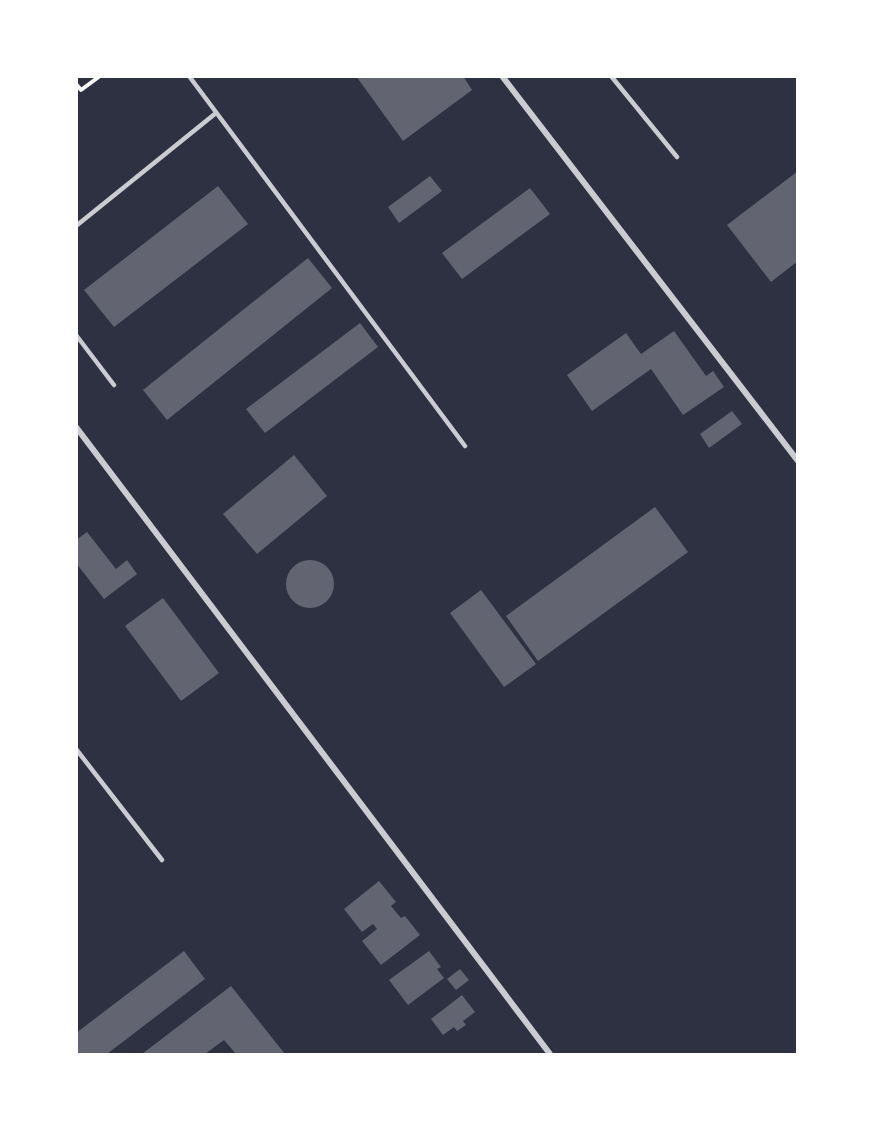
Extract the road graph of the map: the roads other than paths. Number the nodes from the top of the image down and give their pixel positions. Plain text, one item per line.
1 (189, 76) edge
2 (502, 76) edge
3 (611, 76) edge
4 (216, 113) junction
5 (677, 157) dead end
6 (76, 226) edge
7 (76, 335) edge
8 (114, 385) dead end
9 (76, 427) edge
10 (465, 446) dead end
11 (798, 461) edge
12 (76, 749) edge
13 (162, 860) dead end
14 (550, 1054) edge

1 - 4 lane
2 - 11 street
3 - 5 lane
4 - 6 lane
4 - 10 lane
7 - 8 lane
9 - 14 street
12 - 13 lane

